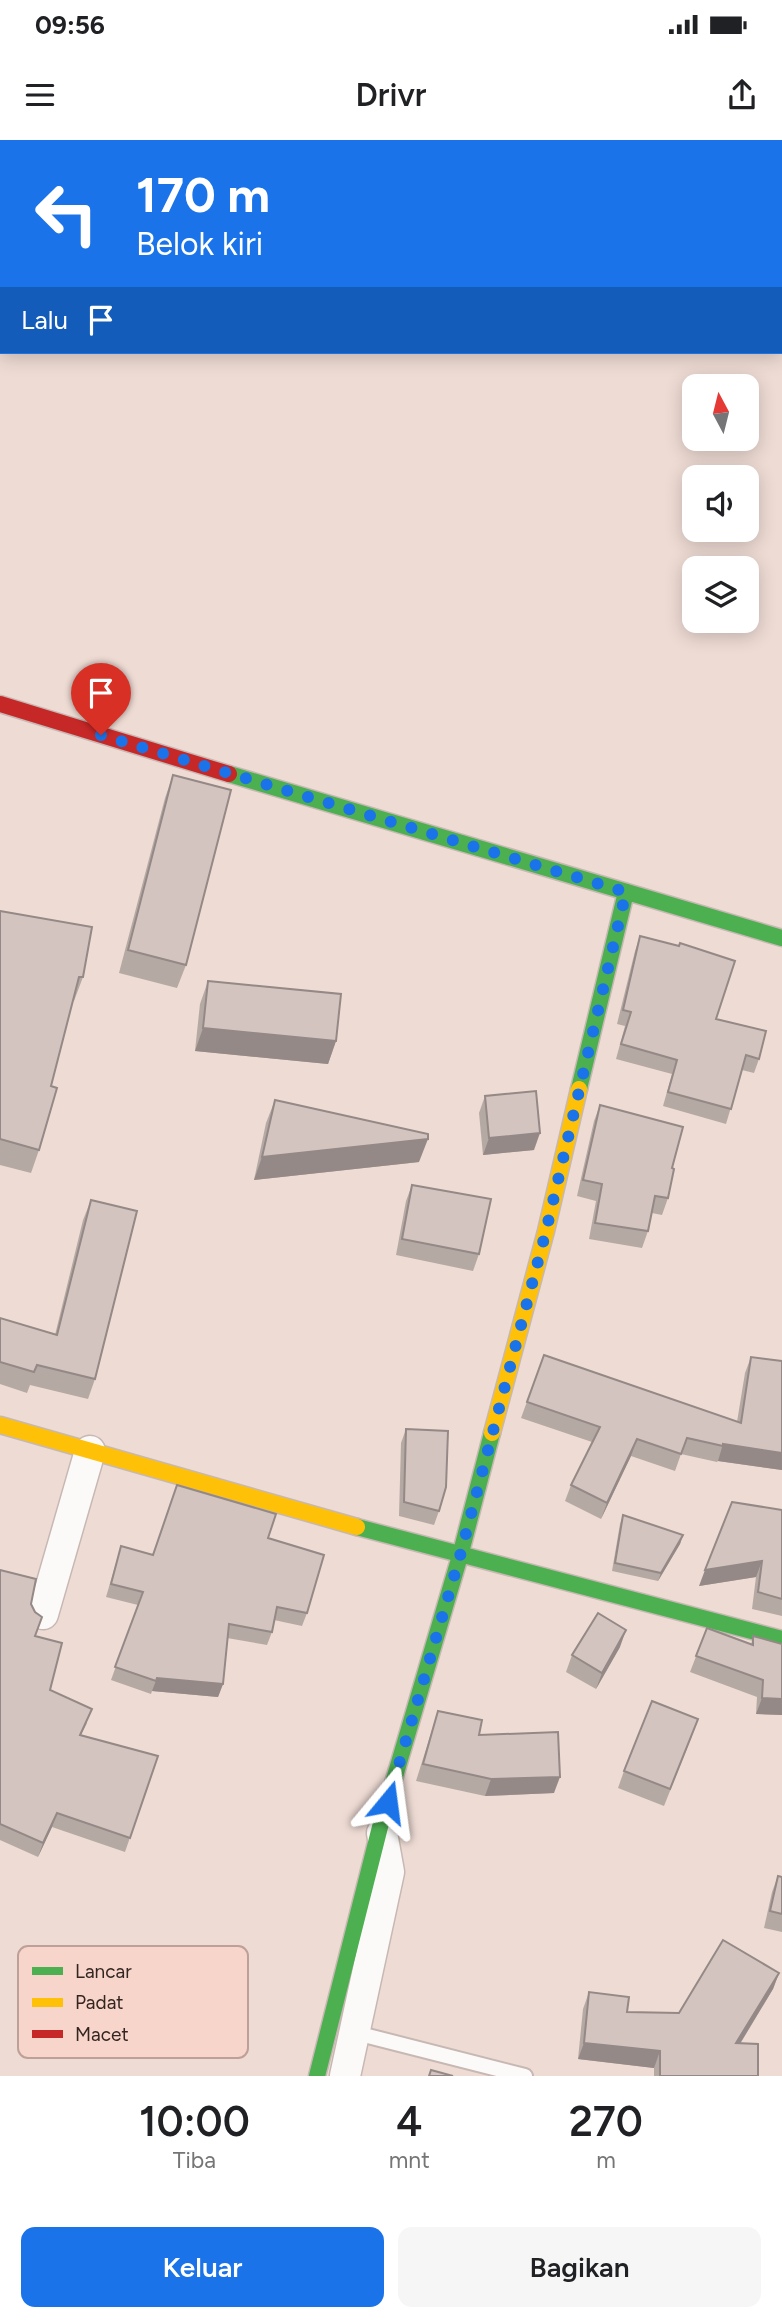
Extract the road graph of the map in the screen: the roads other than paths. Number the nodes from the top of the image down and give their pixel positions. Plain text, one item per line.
1 (0, 704) edge
2 (626, 892) junction
3 (782, 938) edge
4 (0, 1424) edge
5 (90, 1451) junction
6 (460, 1556) junction
7 (43, 1614) edge
8 (782, 1639) edge
9 (380, 1827) junction
10 (356, 2033) junction
11 (317, 2076) edge
12 (345, 2076) edge
13 (525, 2076) edge

1 - 2 street
2 - 3 street
2 - 6 street
4 - 5 street
5 - 6 street
5 - 7 street
6 - 8 street
6 - 9 street
9 - 10 street
9 - 11 street
10 - 12 street
10 - 13 lane

